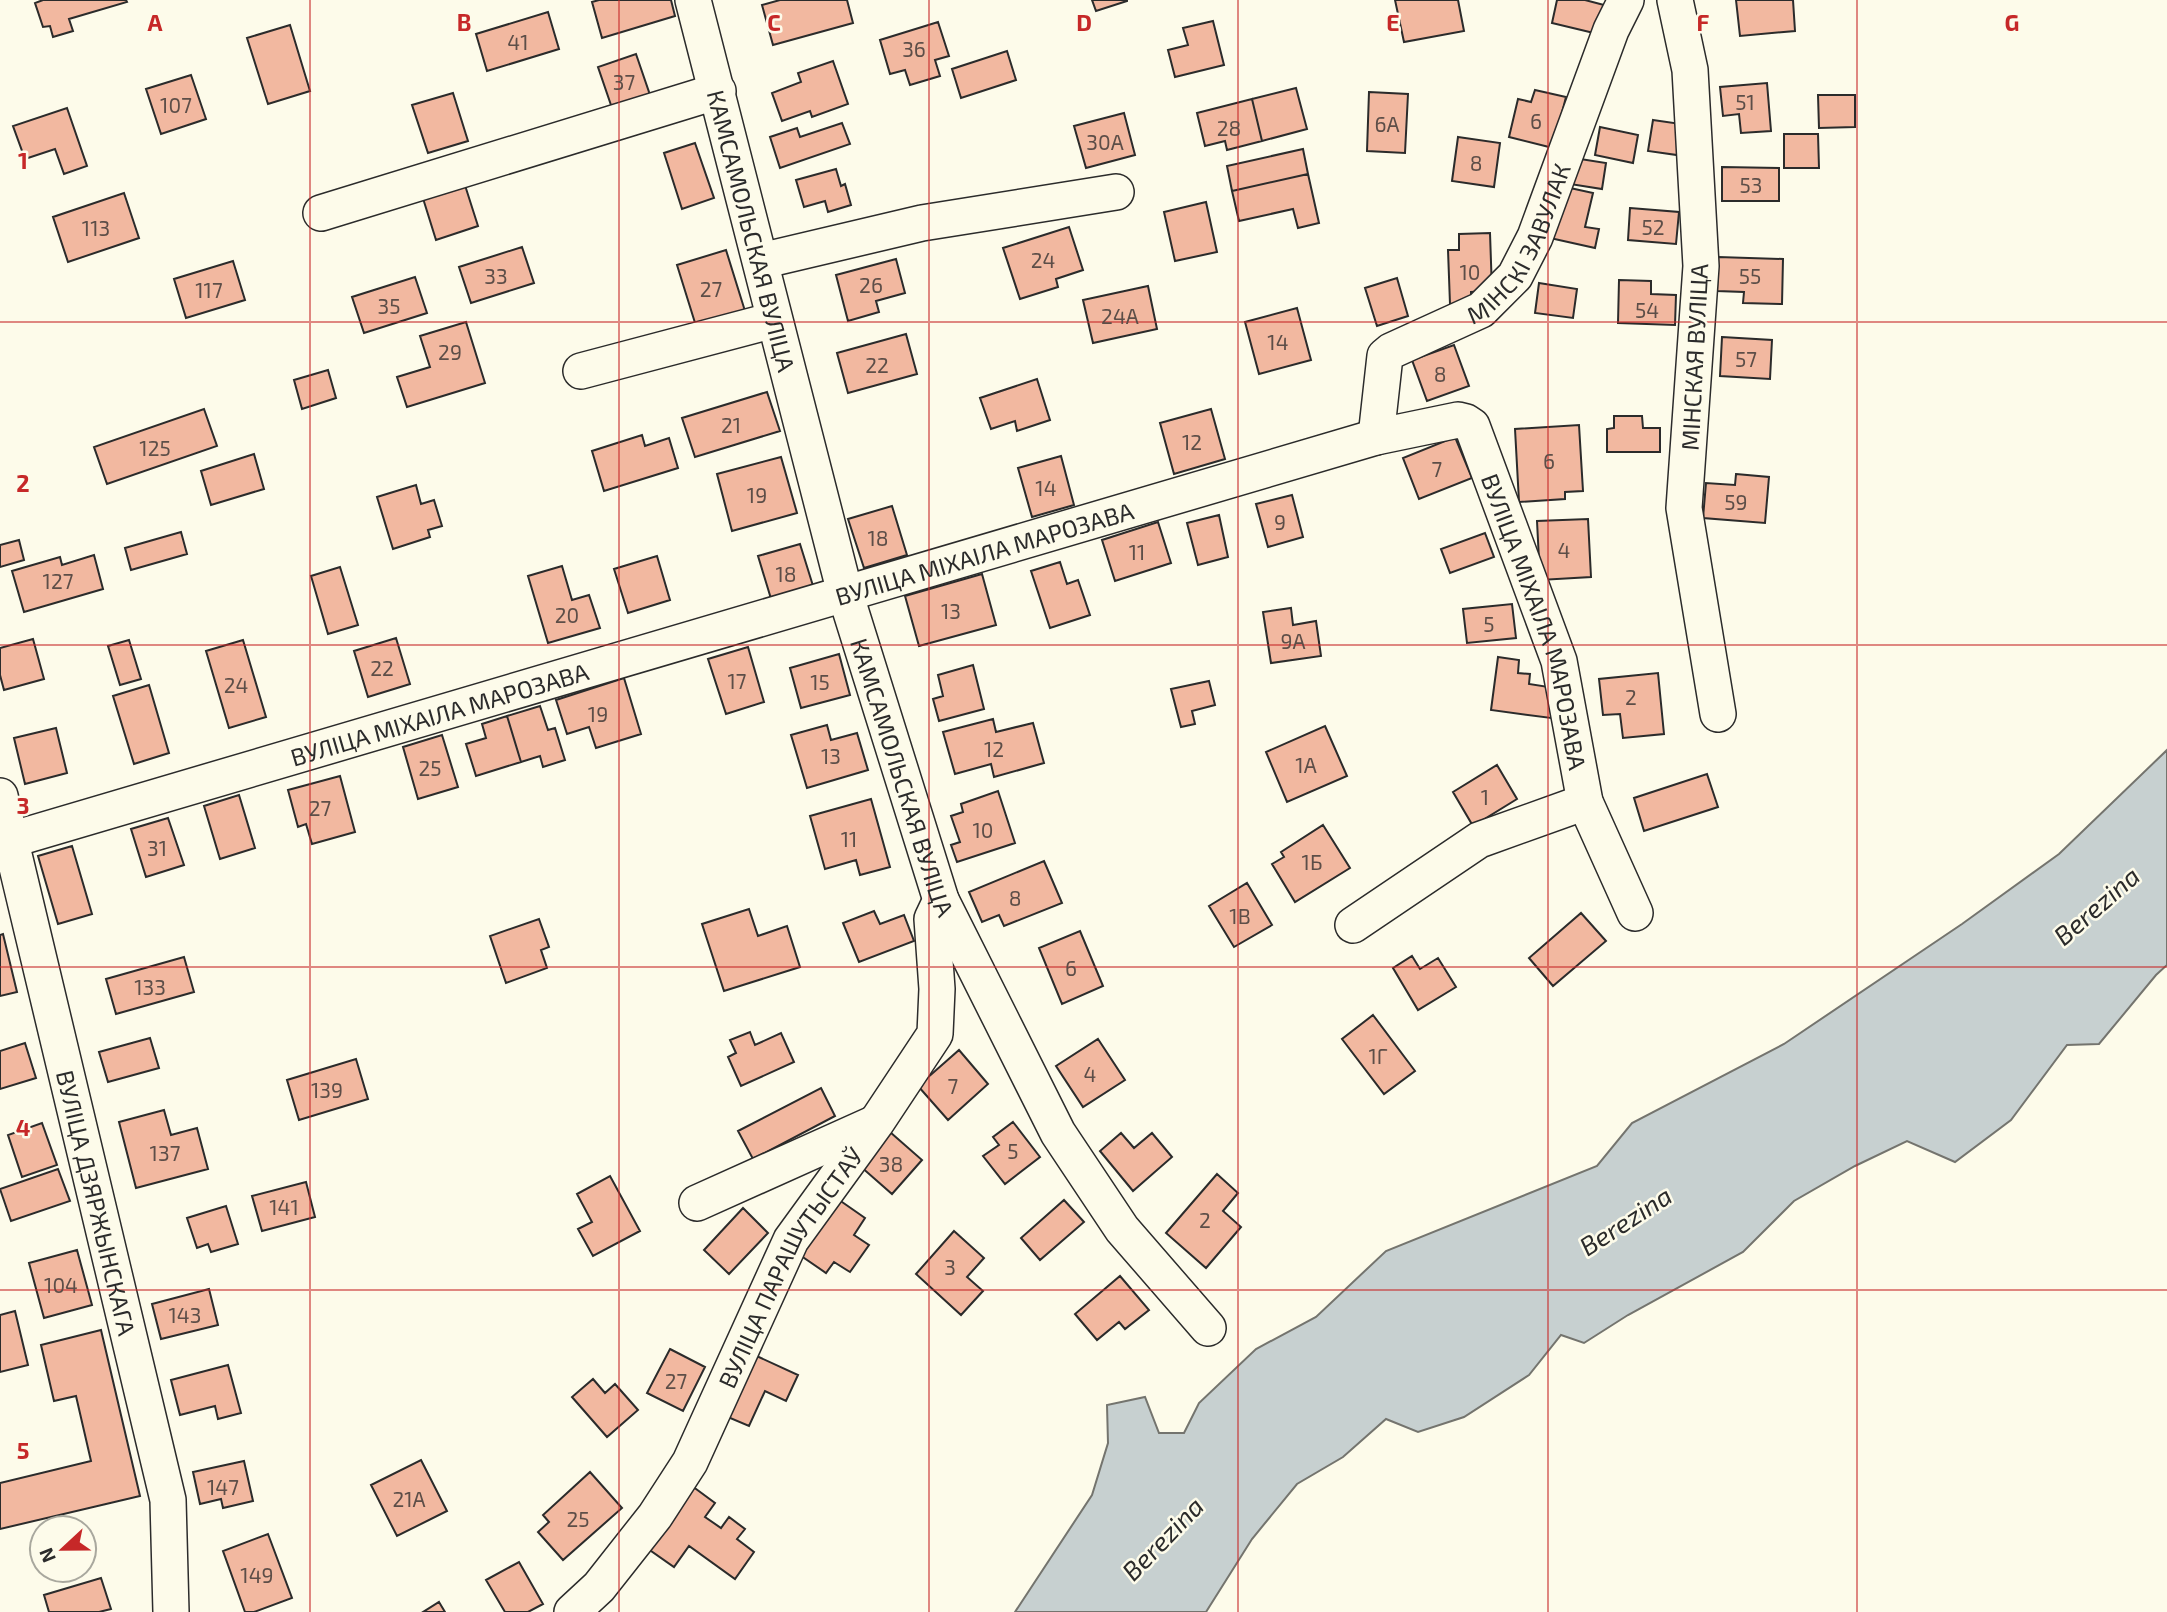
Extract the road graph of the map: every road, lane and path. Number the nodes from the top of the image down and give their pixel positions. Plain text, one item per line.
1 (693, 0) edge
2 (1626, 0) edge
3 (1675, 0) edge
4 (718, 91) junction
5 (1116, 192) dead end
6 (321, 213) dead end
7 (761, 261) junction
8 (774, 320) junction
9 (581, 371) dead end
10 (1376, 438) junction
11 (845, 593) junction
12 (1718, 714) dead end
13 (0, 796) edge
14 (1585, 802) junction
15 (5, 841) edge
16 (941, 900) junction
17 (1635, 914) dead end
18 (1353, 925) dead end
19 (876, 1123) junction
20 (697, 1203) dead end
21 (1208, 1328) dead end
22 (171, 1612) edge
23 (572, 1612) edge

1 - 4 street, КАМСАМОЛЬСКАЯ ВУЛІЦА
2 - 10 street, МІНСКІ ЗАВУЛАК
3 - 12 street, МІНСКАЯ ВУЛІЦА
4 - 6 street
4 - 7 street, КАМСАМОЛЬСКАЯ ВУЛІЦА
5 - 7 street
7 - 8 street, КАМСАМОЛЬСКАЯ ВУЛІЦА
8 - 9 street
8 - 11 street, КАМСАМОЛЬСКАЯ ВУЛІЦА
10 - 11 street, ВУЛІЦА МІХАІЛА МАРОЗАВА
10 - 14 street, ВУЛІЦА МІХАІЛА МАРОЗАВА
11 - 15 street, ВУЛІЦА МІХАІЛА МАРОЗАВА
11 - 16 street, КАМСАМОЛЬСКАЯ ВУЛІЦА
13 - 15 street, ВУЛІЦА ДЗЯРЖЫНСКАГА
14 - 17 street, ВУЛІЦА МІХАІЛА МАРОЗАВА
14 - 18 street
15 - 22 street, ВУЛІЦА ДЗЯРЖЫНСКАГА
16 - 19 street, ВУЛІЦА ПАРАШУТЫСТАЎ
16 - 21 street, КАМСАМОЛЬСКАЯ ВУЛІЦА
19 - 20 street
19 - 23 street, ВУЛІЦА ПАРАШУТЫСТАЎ

